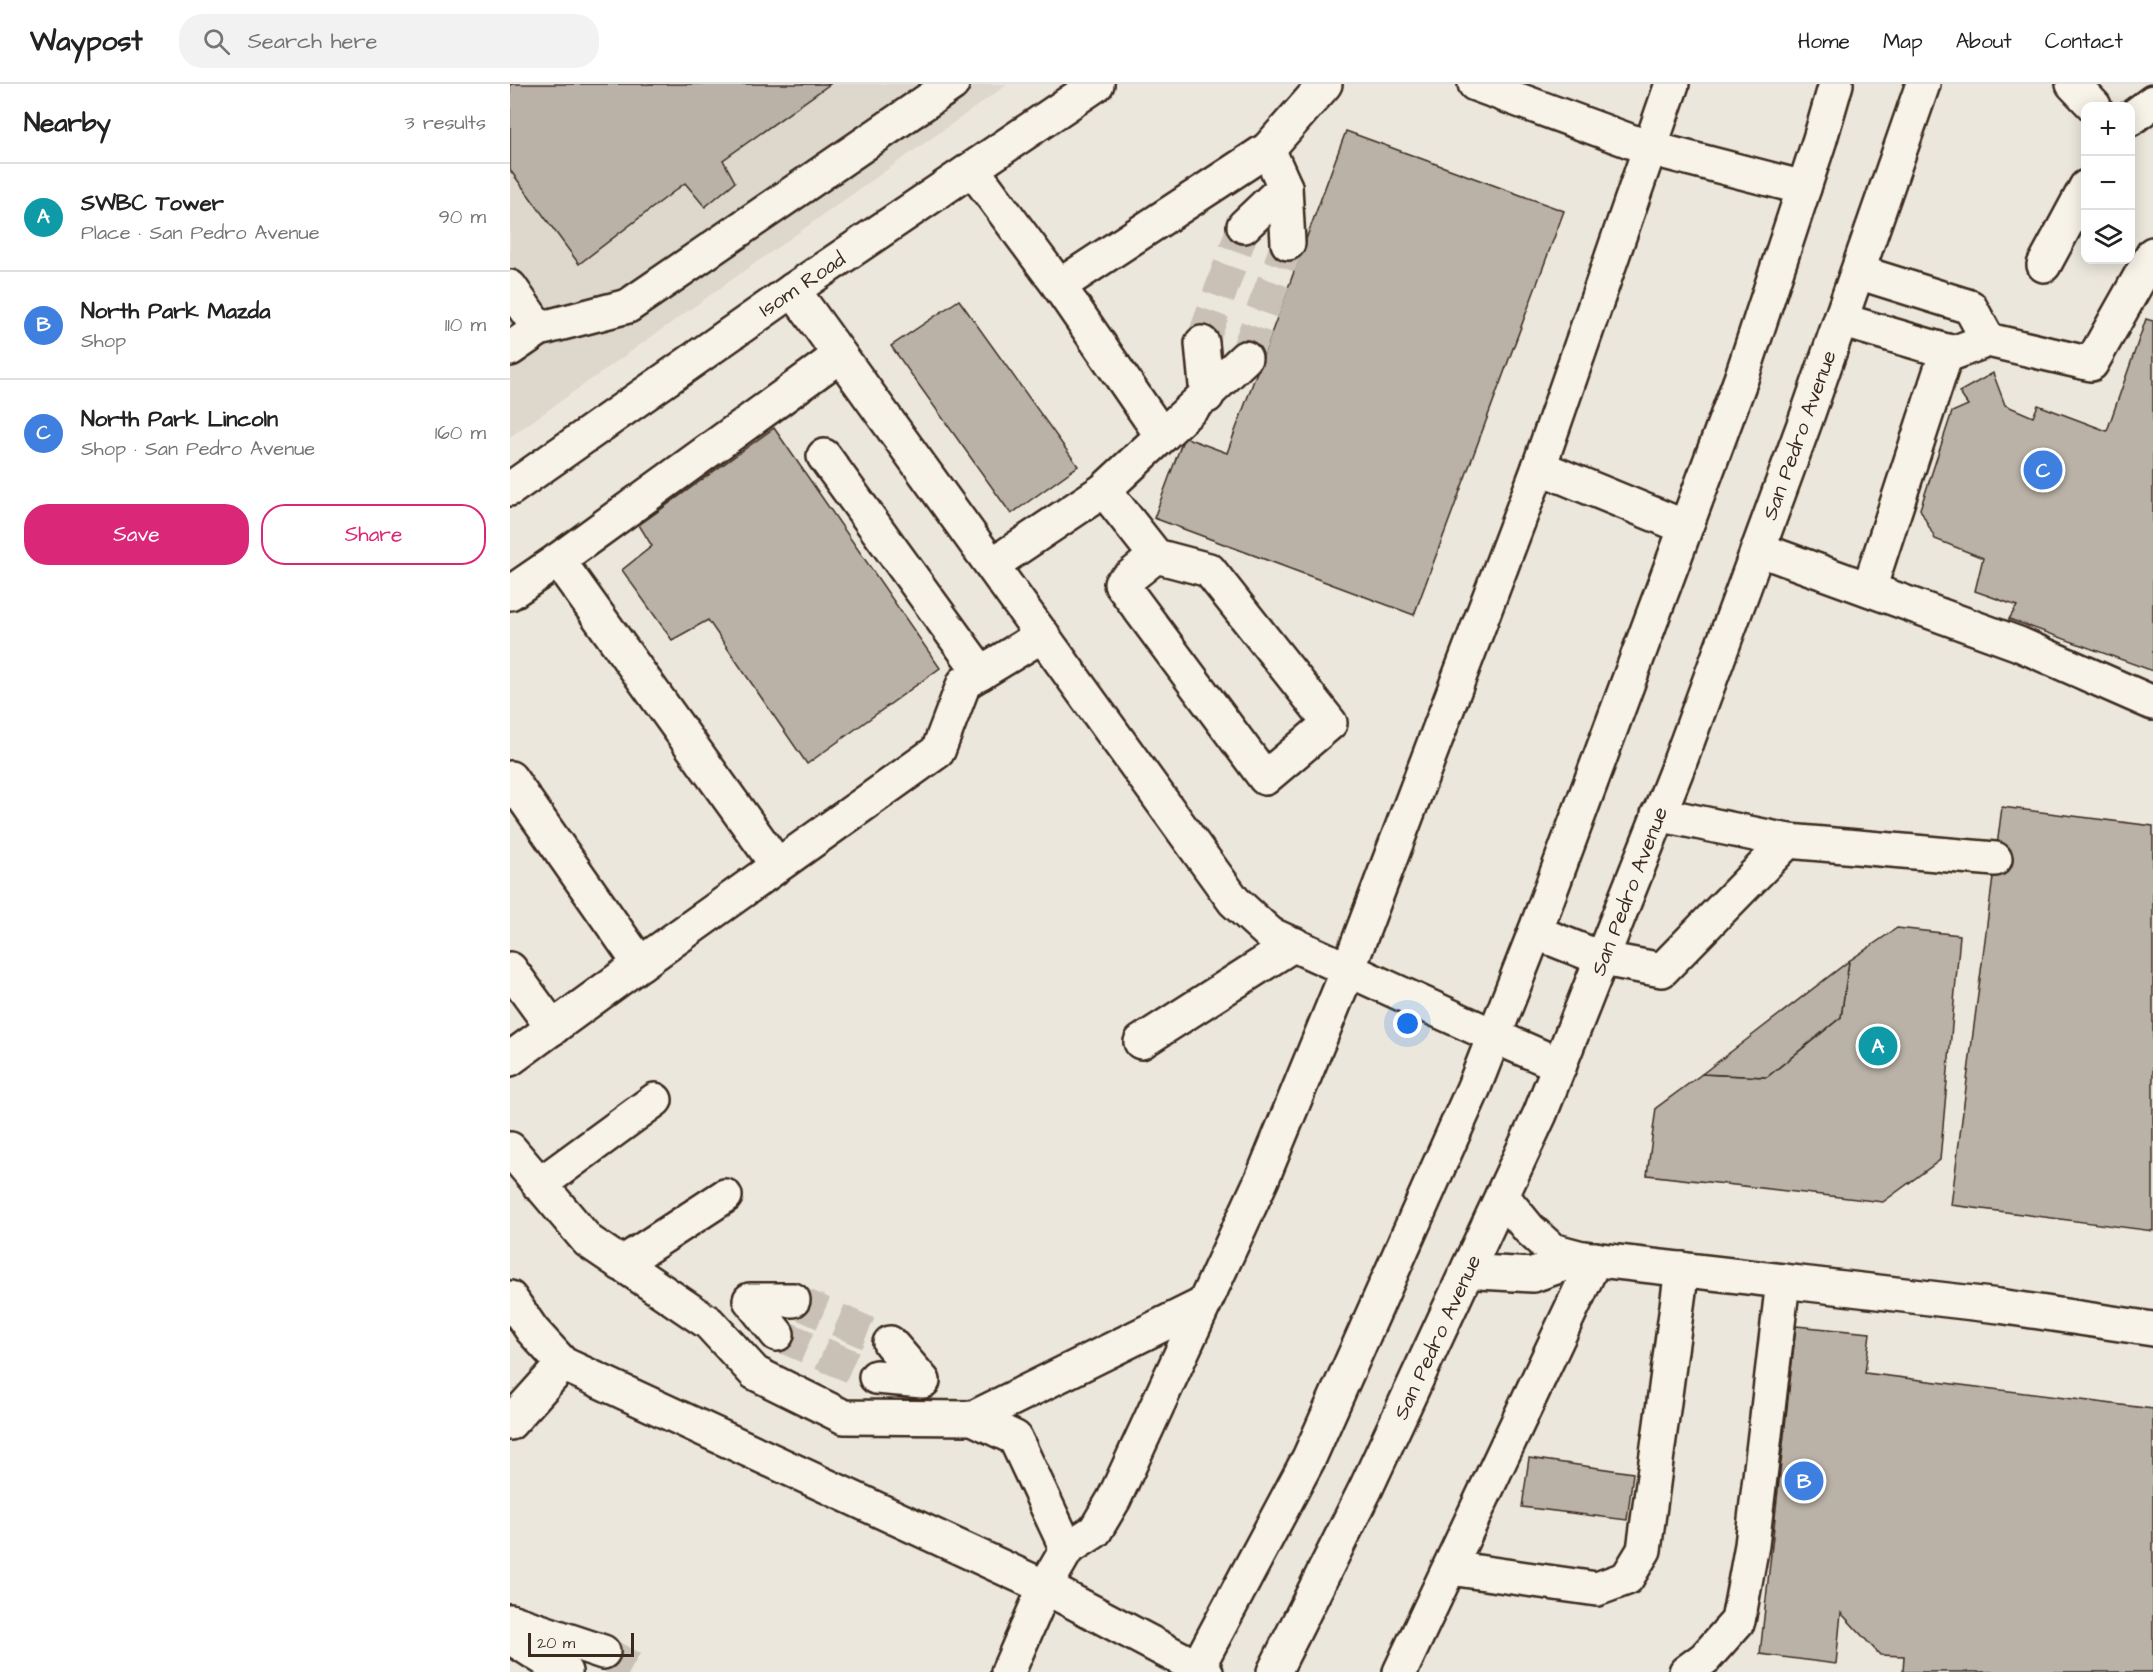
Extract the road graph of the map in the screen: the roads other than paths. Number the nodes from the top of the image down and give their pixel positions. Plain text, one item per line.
1 (952, 84) edge
2 (1097, 84) edge
3 (1325, 84) edge
4 (1475, 84) edge
5 (1672, 84) edge
6 (1836, 84) edge
7 (1923, 84) edge
8 (2073, 84) edge
9 (2090, 102) edge
10 (2153, 102) edge
11 (2135, 115) edge
12 (1649, 148) junction
13 (1268, 149) junction
14 (973, 170) junction
15 (1285, 187) junction
16 (1804, 188) junction
17 (2081, 195) edge
18 (1244, 226) tunnel mouth
19 (1288, 243) tunnel mouth
20 (2153, 254) edge
21 (2044, 265) dead end
22 (1858, 272) junction
23 (1059, 286) junction
24 (510, 287) edge
25 (793, 290) junction
26 (1841, 320) junction
27 (539, 329) junction
28 (1988, 340) junction
29 (1202, 343) tunnel mouth
30 (510, 349) edge
31 (1947, 351) junction
32 (839, 356) junction
33 (1245, 358) tunnel mouth
34 (1207, 396) junction
35 (1162, 436) junction
36 (824, 456) dead end
37 (1539, 467) junction
38 (510, 489) edge
39 (1104, 490) junction
40 (1685, 527) junction
41 (1758, 549) junction
42 (1156, 556) junction
43 (558, 561) junction
44 (992, 565) junction
45 (1869, 589) junction
46 (510, 593) edge
47 (1043, 635) junction
48 (981, 673) junction
49 (2153, 703) edge
50 (510, 778) edge
51 (1659, 814) junction
52 (1788, 841) junction
53 (1995, 859) dead end
54 (777, 866) junction
55 (1535, 932) junction
56 (1294, 944) junction
57 (1603, 959) junction
58 (640, 964) junction
59 (510, 969) edge
60 (1348, 970) junction
61 (553, 1028) junction
62 (1494, 1036) junction
63 (1141, 1042) dead end
64 (510, 1059) edge
65 (1560, 1065) junction
66 (655, 1100) dead end
67 (510, 1149) edge
68 (539, 1185) junction
69 (725, 1196) dead end
70 (1502, 1196) junction
71 (1588, 1259) junction
72 (621, 1264) junction
73 (1469, 1267) junction
74 (1682, 1269) junction
75 (1783, 1281) junction
76 (510, 1298) edge
77 (750, 1299) junction
78 (793, 1300) tunnel mouth
79 (1204, 1304) junction
80 (709, 1323) junction
81 (2153, 1329) edge
82 (777, 1334) tunnel mouth
83 (890, 1343) tunnel mouth
84 (563, 1364) junction
85 (876, 1377) tunnel mouth
86 (923, 1382) junction
87 (973, 1418) junction
88 (933, 1419) junction
89 (510, 1423) edge
90 (1067, 1549) junction
91 (1450, 1568) junction
92 (1045, 1587) junction
93 (510, 1621) edge
94 (510, 1628) edge
95 (510, 1637) edge
96 (510, 1648) edge
97 (588, 1664) edge
98 (1199, 1671) edge
99 (539, 1672) edge
100 (1008, 1672) edge
101 (1274, 1672) edge
102 (1400, 1672) edge
103 (1686, 1672) edge

1 - 27 main road
2 - 14 main road, Isom Road
3 - 13 main road
4 - 12 main road
5 - 12 main road
6 - 16 main road
7 - 22 main road, San Pedro Avenue
8 - 9 main road
10 - 11 main road
12 - 16 main road
12 - 37 main road
13 - 15 main road
13 - 23 main road
14 - 23 main road
14 - 25 main road, Isom Road
15 - 18 main road
15 - 19 main road
16 - 40 main road
17 - 21 main road
20 - 28 main road
22 - 26 main road, San Pedro Avenue
22 - 28 main road
23 - 35 main road
24 - 27 main road
25 - 32 main road
25 - 38 main road, Isom Road
26 - 31 main road
26 - 41 main road, San Pedro Avenue
27 - 30 main road
28 - 31 main road
29 - 34 main road
31 - 45 main road
32 - 43 main road
32 - 44 main road
33 - 34 main road
34 - 35 main road
35 - 39 main road
36 - 48 main road
37 - 40 main road
37 - 60 main road
39 - 42 main road
39 - 44 main road
40 - 55 main road
41 - 45 main road
41 - 51 main road, San Pedro Avenue
42 - 42 main road
43 - 46 main road
43 - 54 main road
44 - 47 main road
45 - 49 main road
47 - 48 main road
47 - 56 main road
48 - 54 main road
50 - 58 main road
51 - 52 main road
51 - 57 main road, San Pedro Avenue
52 - 53 main road
52 - 57 main road
54 - 58 main road
55 - 57 main road
55 - 62 main road
56 - 60 main road
56 - 63 main road
57 - 65 main road, San Pedro Avenue
58 - 61 main road
59 - 61 main road
60 - 62 main road
60 - 79 main road
61 - 64 main road
62 - 65 main road
62 - 98 main road
65 - 70 main road, San Pedro Avenue
66 - 68 main road
67 - 68 main road
68 - 72 main road
69 - 72 main road
70 - 71 main road
70 - 73 main road, San Pedro Avenue
71 - 73 main road
71 - 74 main road
71 - 91 main road
72 - 80 main road
73 - 101 main road, San Pedro Avenue
74 - 75 main road
74 - 91 main road
75 - 81 main road
75 - 103 main road
76 - 84 main road
77 - 78 main road
77 - 80 main road
77 - 82 main road
79 - 87 main road
79 - 90 main road
80 - 88 main road
83 - 86 main road
84 - 89 main road
84 - 92 main road
85 - 86 main road
86 - 88 main road
87 - 88 main road
87 - 90 main road
90 - 92 main road
91 - 102 main road
92 - 98 main road
92 - 100 main road
93 - 97 main road
94 - 97 main road
95 - 97 main road
96 - 99 main road

